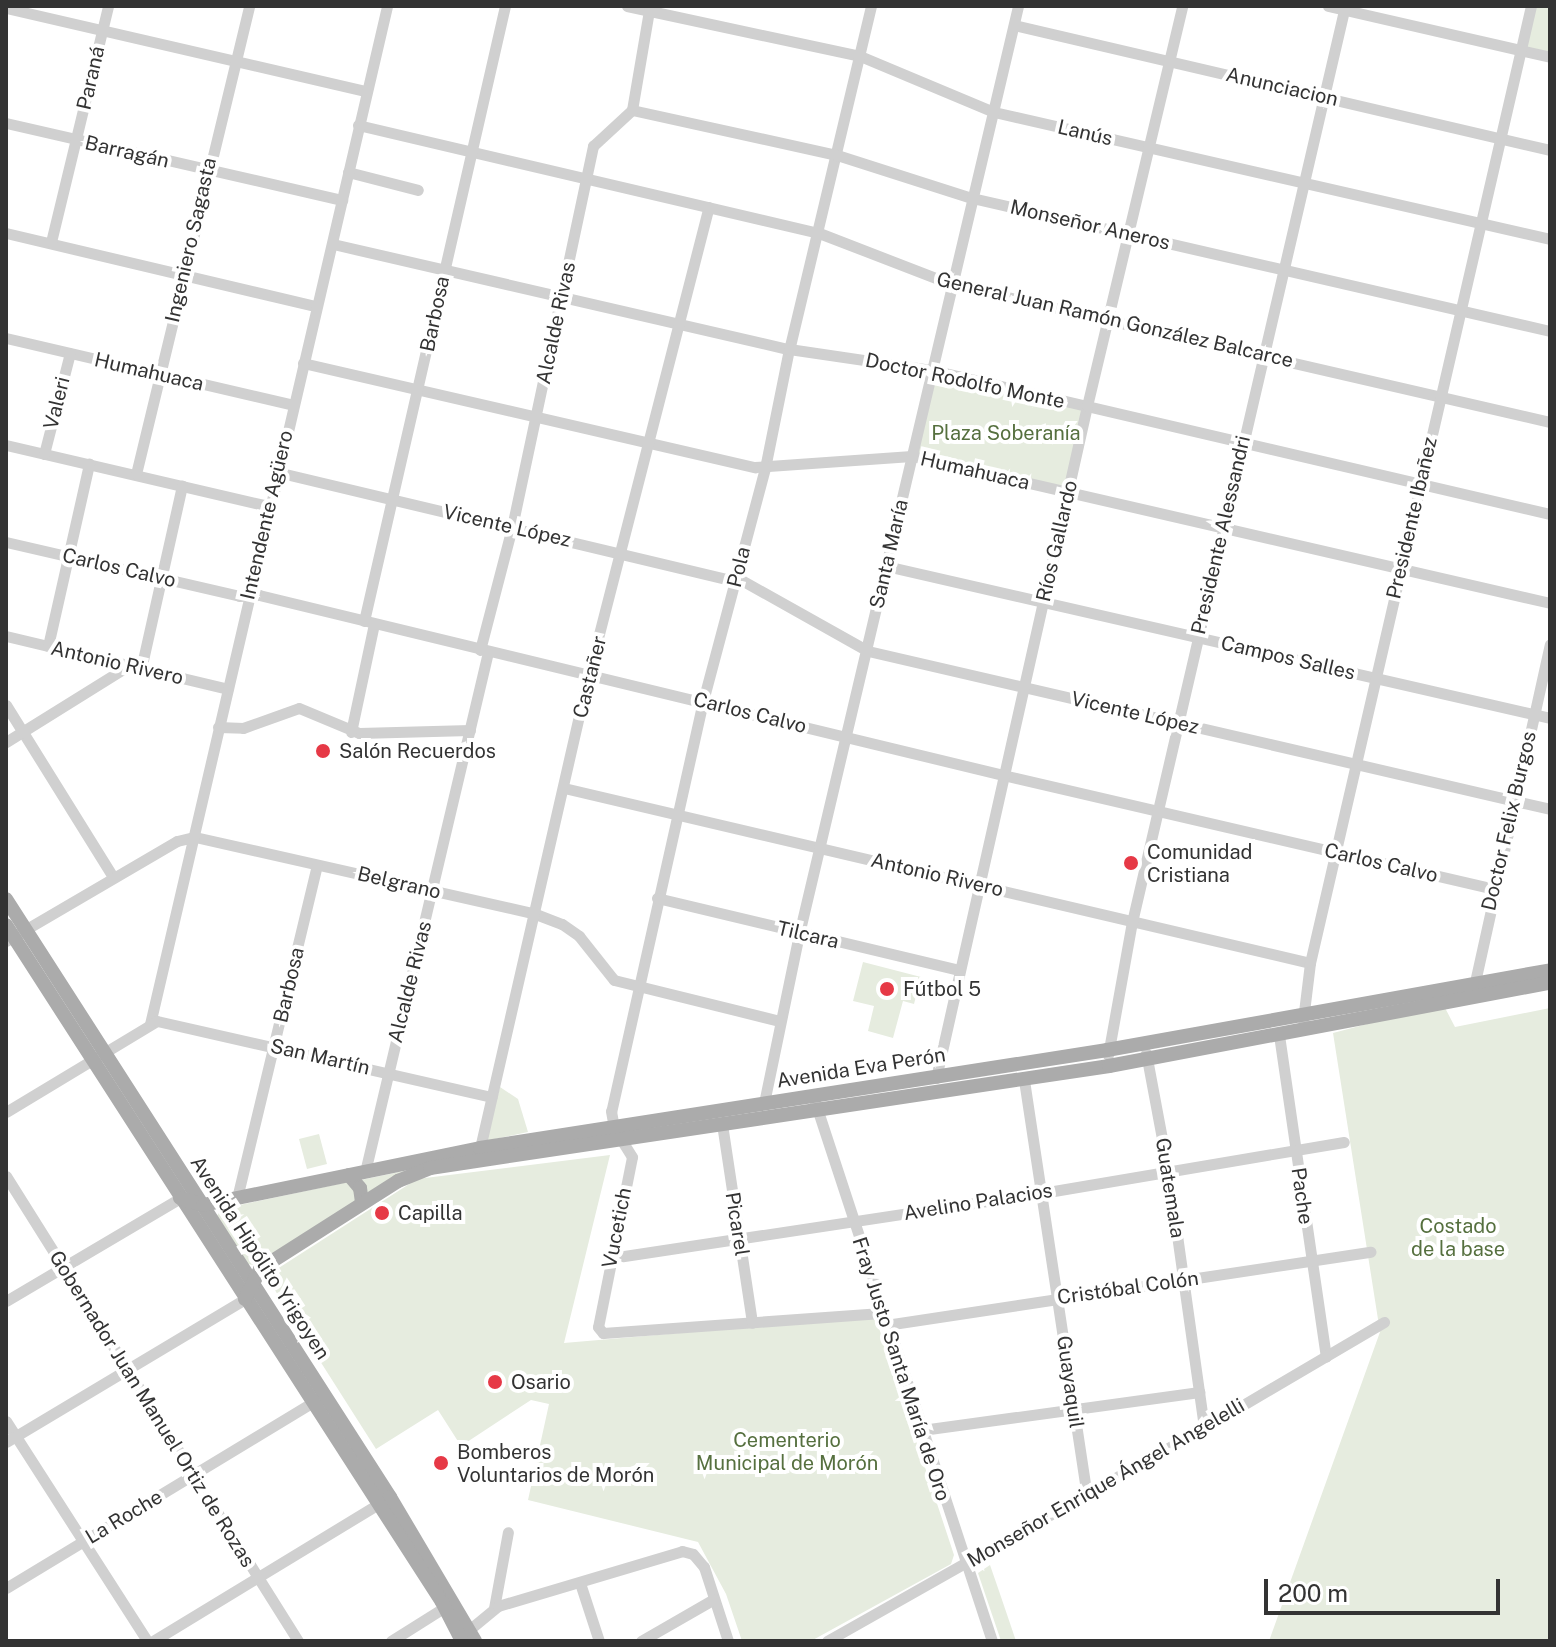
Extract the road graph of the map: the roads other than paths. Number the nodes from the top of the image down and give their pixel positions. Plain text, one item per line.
1 (108, 6) edge
2 (249, 6) edge
3 (387, 6) edge
4 (505, 6) edge
5 (627, 6) edge
6 (689, 6) edge
7 (871, 6) edge
8 (1018, 6) edge
9 (1182, 6) edge
10 (1328, 6) edge
11 (1531, 6) edge
12 (6, 8) edge
13 (1344, 8) edge
14 (649, 11) junction
15 (678, 17) junction
16 (1014, 25) junction
17 (102, 31) junction
18 (1521, 52) junction
19 (860, 56) junction
20 (1550, 57) edge
21 (235, 60) junction
22 (1168, 60) junction
23 (365, 91) junction
24 (1323, 97) junction
25 (632, 110) junction
26 (994, 112) junction
27 (6, 123) edge
28 (358, 125) junction
29 (1500, 138) junction
30 (76, 140) junction
31 (1147, 148) junction
32 (1550, 150) edge
33 (471, 152) junction
34 (837, 155) junction
35 (207, 170) junction
36 (348, 172) junction
37 (586, 179) junction
38 (1304, 183) junction
39 (418, 190) dead end
40 (972, 198) junction
41 (342, 200) junction
42 (709, 207) junction
43 (1481, 223) junction
44 (6, 233) edge
45 (819, 233) junction
46 (1128, 233) junction
47 (1550, 239) edge
48 (51, 242) junction
49 (333, 244) junction
50 (1283, 269) junction
51 (444, 270) junction
52 (182, 273) junction
53 (951, 284) junction
54 (561, 297) junction
55 (315, 306) junction
56 (1460, 309) junction
57 (1108, 320) junction
58 (679, 324) junction
59 (1550, 331) edge
60 (6, 338) edge
61 (789, 349) junction
62 (70, 353) junction
63 (1262, 355) junction
64 (303, 363) junction
65 (932, 370) junction
66 (160, 374) junction
67 (419, 388) junction
68 (1440, 397) junction
69 (293, 405) junction
70 (1087, 406) junction
71 (536, 414) junction
72 (1550, 422) edge
73 (649, 442) junction
74 (1242, 443) junction
75 (6, 445) edge
76 (44, 454) junction
77 (912, 456) junction
78 (89, 464) junction
79 (765, 468) junction
80 (277, 472) junction
81 (136, 474) junction
82 (1421, 483) junction
83 (182, 486) junction
84 (1068, 493) junction
85 (392, 499) junction
86 (268, 506) junction
87 (1550, 514) edge
88 (512, 527) junction
89 (1222, 527) junction
90 (6, 542) edge
91 (621, 554) junction
92 (67, 556) junction
93 (886, 566) junction
94 (1400, 569) junction
95 (160, 578) junction
96 (736, 579) junction
97 (249, 595) junction
98 (1043, 601) junction
99 (1550, 603) edge
100 (369, 622) junction
101 (6, 636) edge
102 (1198, 637) junction
103 (1550, 644) edge
104 (48, 646) junction
105 (484, 651) junction
106 (868, 651) junction
107 (128, 666) junction
108 (141, 669) junction
109 (589, 673) junction
110 (1376, 678) junction
111 (1024, 687) junction
112 (228, 689) junction
113 (703, 701) junction
114 (6, 705) edge
115 (1533, 714) junction
116 (1550, 718) edge
117 (1178, 723) junction
118 (218, 727) junction
119 (470, 730) junction
120 (23, 732) junction
121 (351, 732) junction
122 (846, 738) junction
123 (6, 742) edge
124 (1357, 765) junction
125 (1003, 775) junction
126 (564, 788) junction
127 (1514, 800) junction
128 (1550, 809) edge
129 (1158, 810) junction
130 (677, 815) junction
131 (195, 837) junction
132 (822, 848) junction
133 (1336, 852) junction
134 (317, 865) junction
135 (113, 877) junction
136 (979, 885) junction
137 (1494, 889) junction
138 (432, 891) junction
139 (657, 898) junction
140 (6, 899) edge
141 (533, 913) junction
142 (1132, 922) junction
143 (13, 933) edge
144 (799, 934) junction
145 (1310, 963) junction
146 (959, 970) junction
147 (1550, 970) edge
148 (1550, 983) edge
149 (637, 987) junction
150 (1473, 992) junction
151 (1303, 1015) junction
152 (780, 1021) junction
153 (150, 1024) junction
154 (1304, 1031) junction
155 (1279, 1035) junction
156 (1144, 1044) junction
157 (275, 1048) junction
158 (1107, 1050) junction
159 (98, 1057) junction
160 (1147, 1059) junction
161 (1109, 1066) junction
162 (388, 1072) junction
163 (936, 1078) junction
164 (1024, 1080) junction
165 (491, 1097) junction
166 (764, 1103) junction
167 (815, 1103) junction
168 (6, 1112) edge
169 (722, 1124) junction
170 (618, 1134) junction
171 (1344, 1142) dead end
172 (480, 1148) junction
173 (1295, 1152) junction
174 (1168, 1171) junction
175 (365, 1172) junction
176 (349, 1175) junction
177 (6, 1176) edge
178 (1042, 1193) junction
179 (180, 1198) junction
180 (237, 1198) junction
181 (362, 1203) junction
182 (203, 1205) junction
183 (851, 1222) junction
184 (740, 1239) junction
185 (1371, 1252) dead end
186 (611, 1258) junction
187 (1311, 1261) junction
188 (63, 1266) junction
189 (1185, 1280) junction
190 (251, 1282) junction
191 (1057, 1298) junction
192 (245, 1299) junction
193 (6, 1301) edge
194 (881, 1313) junction
195 (1384, 1322) dead end
196 (752, 1323) junction
197 (886, 1325) junction
198 (1326, 1357) junction
199 (128, 1370) junction
200 (1199, 1392) junction
201 (319, 1399) junction
202 (1073, 1407) junction
203 (6, 1421) edge
204 (1204, 1428) junction
205 (922, 1430) junction
206 (11, 1440) edge
207 (193, 1475) junction
208 (1087, 1495) junction
209 (384, 1500) junction
210 (508, 1532) dead end
211 (83, 1542) junction
212 (964, 1563) junction
213 (258, 1577) junction
214 (580, 1583) junction
215 (6, 1588) edge
216 (714, 1599) junction
217 (445, 1607) junction
218 (494, 1608) junction
219 (467, 1637) edge
220 (150, 1641) edge
221 (298, 1641) edge
222 (391, 1641) edge
223 (599, 1641) edge
224 (641, 1641) edge
225 (728, 1641) edge
226 (827, 1641) edge
227 (992, 1641) edge

1 - 17 street, Paraná
2 - 21 street, Ingeniero Sagasta
3 - 23 street, Intendente Agüero
4 - 33 street, Barbosa
5 - 14 street, Lanús
6 - 15 street
7 - 19 street, Pola
8 - 16 street, Santa María
9 - 22 street, Ríos Gallardo
10 - 13 street
11 - 18 street, Presidente Ibañez
12 - 17 street
13 - 18 street
13 - 24 street, Presidente Alessandri
14 - 15 street, Lanús
14 - 25 street
15 - 19 street, Lanús
16 - 22 street, Anunciacion
16 - 26 street, Santa María
17 - 21 street
17 - 30 street, Paraná
18 - 20 street
18 - 29 street, Presidente Ibañez
19 - 26 street, Lanús
19 - 34 street, Pola
21 - 23 street
21 - 35 street, Ingeniero Sagasta
22 - 24 street, Anunciacion
22 - 31 street, Ríos Gallardo
23 - 28 street, Intendente Agüero
24 - 29 street, Anunciacion
24 - 38 street, Presidente Alessandri
25 - 34 street, Monseñor Aneros
25 - 37 street, Alcalde Rivas
26 - 31 street, Lanús
26 - 40 street, Santa María
27 - 30 street, Barragán
28 - 33 street, General Juan Ramón González Balcarce
28 - 36 street, Intendente Agüero
29 - 32 street, Anunciacion
29 - 43 street, Presidente Ibañez
30 - 35 street, Barragán
30 - 48 street, Paraná
31 - 38 street, Lanús
31 - 46 street, Ríos Gallardo
33 - 37 street, General Juan Ramón González Balcarce
33 - 51 street, Barbosa
34 - 40 street, Monseñor Aneros
34 - 45 street, Pola
35 - 41 street, Barragán
35 - 52 street, Ingeniero Sagasta
36 - 39 street
36 - 41 street, Intendente Agüero
37 - 42 street, General Juan Ramón González Balcarce
37 - 54 street, Alcalde Rivas
38 - 43 street, Lanús
38 - 50 street, Presidente Alessandri
40 - 46 street, Monseñor Aneros
40 - 53 street, Santa María
41 - 49 street, Intendente Agüero
42 - 45 street, General Juan Ramón González Balcarce
42 - 58 street, Castañer
43 - 47 street, Lanús
43 - 56 street, Presidente Ibañez
44 - 48 street
45 - 53 street, General Juan Ramón González Balcarce
45 - 61 street, Pola
46 - 50 street, Monseñor Aneros
46 - 57 street, Ríos Gallardo
48 - 52 street
49 - 51 street, Doctor Rodolfo Monte
49 - 55 street, Intendente Agüero
50 - 56 street, Monseñor Aneros
50 - 63 street, Presidente Alessandri
51 - 54 street, Doctor Rodolfo Monte
51 - 67 street, Barbosa
52 - 55 street
52 - 66 street, Ingeniero Sagasta
53 - 57 street, General Juan Ramón González Balcarce
53 - 65 street, Santa María
54 - 58 street, Doctor Rodolfo Monte
54 - 71 street, Alcalde Rivas
55 - 64 street, Intendente Agüero
56 - 59 street, Monseñor Aneros
56 - 68 street, Presidente Ibañez
57 - 63 street, General Juan Ramón González Balcarce
57 - 70 street, Ríos Gallardo
58 - 61 street, Doctor Rodolfo Monte
58 - 73 street, Castañer
60 - 62 street, Humahuaca
61 - 65 street, Doctor Rodolfo Monte
61 - 79 street, Pola
62 - 66 street, Humahuaca
62 - 76 street, Valeri
63 - 68 street, General Juan Ramón González Balcarce
63 - 74 street, Presidente Alessandri
64 - 67 street, Humahuaca
64 - 69 street, Intendente Agüero
65 - 70 street, Doctor Rodolfo Monte
65 - 77 street, Santa María
66 - 69 street, Humahuaca
66 - 81 street, Ingeniero Sagasta
67 - 71 street, Humahuaca
67 - 85 street, Barbosa
68 - 72 street, General Juan Ramón González Balcarce
68 - 82 street, Presidente Ibañez
69 - 80 street, Intendente Agüero
70 - 74 street, Doctor Rodolfo Monte
70 - 84 street, Ríos Gallardo
71 - 73 street, Humahuaca
71 - 88 street, Alcalde Rivas
73 - 79 street, Humahuaca
73 - 91 street, Castañer
74 - 82 street, Doctor Rodolfo Monte
74 - 89 street, Presidente Alessandri
75 - 76 street
76 - 78 street
77 - 79 street, Humahuaca
77 - 84 street, Humahuaca
77 - 93 street, Santa María
78 - 81 street
78 - 92 street
79 - 96 street, Pola
80 - 85 street, Vicente López
80 - 86 street, Intendente Agüero
81 - 83 street
82 - 87 street, Doctor Rodolfo Monte
82 - 94 street, Presidente Ibañez
83 - 86 street
83 - 95 street
84 - 89 street, Humahuaca
84 - 98 street, Ríos Gallardo
85 - 88 street, Vicente López
85 - 100 street, Barbosa
86 - 97 street, Intendente Agüero
88 - 91 street, Vicente López
88 - 105 street, Alcalde Rivas
89 - 94 street, Humahuaca
89 - 102 street, Presidente Alessandri
90 - 92 street, Carlos Calvo
91 - 96 street, Vicente López
91 - 109 street, Castañer
92 - 95 street, Carlos Calvo
92 - 104 street
93 - 98 street, Campos Salles
93 - 106 street, Santa María
94 - 99 street, Humahuaca
94 - 110 street, Presidente Ibañez
95 - 97 street, Carlos Calvo
95 - 108 street
96 - 106 street, Vicente López
96 - 113 street, Pola
97 - 100 street, Carlos Calvo
97 - 112 street, Intendente Agüero
98 - 102 street, Campos Salles
98 - 111 street, Ríos Gallardo
100 - 105 street, Carlos Calvo
100 - 121 street, Barbosa
101 - 104 street, Antonio Rivero
102 - 110 street, Campos Salles
102 - 117 street, Presidente Alessandri
103 - 115 street, Doctor Felix Burgos
104 - 107 street, Antonio Rivero
105 - 109 street, Carlos Calvo
105 - 119 street, Alcalde Rivas
106 - 111 street, Vicente López
106 - 122 street, Santa María
107 - 108 street, Antonio Rivero
107 - 120 street
108 - 112 street, Antonio Rivero
109 - 113 street, Carlos Calvo
109 - 126 street, Castañer
110 - 115 street, Campos Salles
110 - 124 street, Presidente Ibañez
111 - 117 street, Vicente López
111 - 125 street, Ríos Gallardo
112 - 118 street, Intendente Agüero
113 - 122 street, Carlos Calvo
113 - 130 street, Pola
114 - 120 street
115 - 116 street, Campos Salles
115 - 127 street, Doctor Felix Burgos
117 - 124 street, Vicente López
117 - 129 street, Presidente Alessandri
118 - 121 street
118 - 131 street, Intendente Agüero
119 - 121 street
119 - 138 street, Alcalde Rivas
120 - 123 street
120 - 135 street
122 - 125 street, Carlos Calvo
122 - 132 street, Santa María
124 - 127 street, Vicente López
124 - 133 street, Presidente Ibañez
125 - 129 street, Carlos Calvo
125 - 136 street, Ríos Gallardo
126 - 130 street, Antonio Rivero
126 - 141 street, Castañer
127 - 128 street, Vicente López
127 - 137 street, Doctor Felix Burgos
129 - 133 street, Carlos Calvo
129 - 142 street, Presidente Alessandri
130 - 132 street, Antonio Rivero
130 - 139 street, Pola
131 - 134 street, Belgrano
131 - 135 street
131 - 153 street, Intendente Agüero
132 - 136 street, Antonio Rivero
132 - 144 street, Santa María
133 - 137 street, Carlos Calvo
133 - 145 street, Presidente Ibañez
134 - 138 street, Belgrano
134 - 157 street, Barbosa
135 - 143 street
136 - 142 street, Antonio Rivero
136 - 146 street, Ríos Gallardo
137 - 150 street, Doctor Felix Burgos
138 - 141 street, Belgrano
138 - 162 street, Alcalde Rivas
139 - 144 street, Tilcara
139 - 149 street, Pola
140 - 143 main road, Avenida Hipólito Yrigoyen
141 - 149 street, Belgrano
141 - 165 street, Castañer
142 - 145 street, Antonio Rivero
142 - 158 street, Presidente Alessandri
143 - 159 main road, Avenida Hipólito Yrigoyen
144 - 146 street, Tilcara
144 - 152 street, Santa María
145 - 151 street, Presidente Ibañez
146 - 163 street, Ríos Gallardo
147 - 150 main road, Avenida Eva Perón
148 - 150 main road, Avenida Eva Perón
149 - 152 street, Belgrano
149 - 170 street, Pola
150 - 151 main road, Avenida Eva Perón
150 - 154 main road, Avenida Eva Perón
151 - 154 street, Presidente Ibañez
151 - 156 main road, Avenida Eva Perón
152 - 166 street, Santa María
153 - 157 street, San Martín
153 - 159 street
154 - 155 main road, Avenida Eva Perón
155 - 160 main road, Avenida Eva Perón
155 - 173 street, Pache
156 - 158 main road, Avenida Eva Perón
156 - 160 street, Guatemala
157 - 162 street, San Martín
157 - 180 street, Barbosa
158 - 161 street, Presidente Alessandri
158 - 163 main road, Avenida Eva Perón
159 - 168 street
159 - 179 main road, Avenida Hipólito Yrigoyen
159 - 182 main road, Avenida Hipólito Yrigoyen
160 - 161 main road, Avenida Eva Perón
160 - 174 street, Guatemala
161 - 164 main road, Avenida Eva Perón
162 - 165 street, San Martín
162 - 175 street, Alcalde Rivas
163 - 167 main road, Avenida Eva Perón
164 - 167 main road, Avenida Eva Perón
164 - 178 street, Guayaquil
165 - 172 street, Castañer
166 - 167 main road, Avenida Eva Perón
166 - 170 main road, Avenida Eva Perón
167 - 169 main road, Avenida Eva Perón
167 - 183 street, Fray Justo Santa María de Oro
169 - 170 main road, Avenida Eva Perón
169 - 184 street, Picarel
170 - 172 main road, Avenida Eva Perón
170 - 181 main road, Avenida Eva Perón
170 - 186 street, Vucetich
171 - 173 street, Avelino Palacios
172 - 175 main road, Avenida Eva Perón
173 - 174 street, Avelino Palacios
173 - 187 street, Pache
174 - 178 street, Avelino Palacios
174 - 189 street, Guatemala
175 - 176 main road, Avenida Eva Perón
176 - 180 main road, Avenida Eva Perón
176 - 181 main road
177 - 188 street, Gobernador Juan Manuel Ortiz de Rozas
178 - 183 street, Avelino Palacios
178 - 191 street, Guayaquil
179 - 182 main road, Avenida Eva Perón
179 - 188 street
179 - 192 main road, Avenida Hipólito Yrigoyen
180 - 182 main road, Avenida Eva Perón
181 - 190 main road, Avenida Eva Perón
182 - 190 main road, Avenida Hipólito Yrigoyen
183 - 184 street, Avelino Palacios
183 - 194 street, Fray Justo Santa María de Oro
184 - 186 street, Avelino Palacios
184 - 196 street, Picarel
185 - 187 street, Cristóbal Colón
186 - 196 street, Vucetich
187 - 189 street, Cristóbal Colón
187 - 198 street, Pache
188 - 193 street
188 - 199 street, Gobernador Juan Manuel Ortiz de Rozas
189 - 191 street, Cristóbal Colón
189 - 200 street, Guatemala
190 - 192 main road, Avenida Eva Perón
190 - 201 main road, Avenida Hipólito Yrigoyen
191 - 197 street, Cristóbal Colón
191 - 202 street, Guayaquil
192 - 199 street
192 - 201 main road, Avenida Hipólito Yrigoyen
194 - 196 street
194 - 197 street, Fray Justo Santa María de Oro
195 - 198 street, Monseñor Enrique Ángel Angelelli
197 - 205 street, Fray Justo Santa María de Oro
198 - 204 street, Monseñor Enrique Ángel Angelelli
199 - 206 street
199 - 207 street, Gobernador Juan Manuel Ortiz de Rozas
200 - 202 street
200 - 204 street, Guatemala
201 - 207 street, La Roche
201 - 209 main road, Avenida Hipólito Yrigoyen
202 - 205 street
202 - 208 street, Guayaquil
203 - 206 street
204 - 208 street, Monseñor Enrique Ángel Angelelli
205 - 212 street, Fray Justo Santa María de Oro
206 - 211 street
207 - 211 street, La Roche
207 - 213 street, Gobernador Juan Manuel Ortiz de Rozas
208 - 212 street, Monseñor Enrique Ángel Angelelli
209 - 213 street
209 - 217 main road, Avenida Hipólito Yrigoyen
209 - 219 main road, Avenida Hipólito Yrigoyen
210 - 218 street
211 - 215 street, La Roche
211 - 220 street
212 - 226 street, Monseñor Enrique Ángel Angelelli
212 - 227 street, Fray Justo Santa María de Oro
213 - 220 street
213 - 221 street, Gobernador Juan Manuel Ortiz de Rozas
214 - 216 street
214 - 218 street
214 - 223 street
216 - 224 street
216 - 225 street
217 - 219 main road, Avenida Hipólito Yrigoyen
217 - 222 street
218 - 219 street

